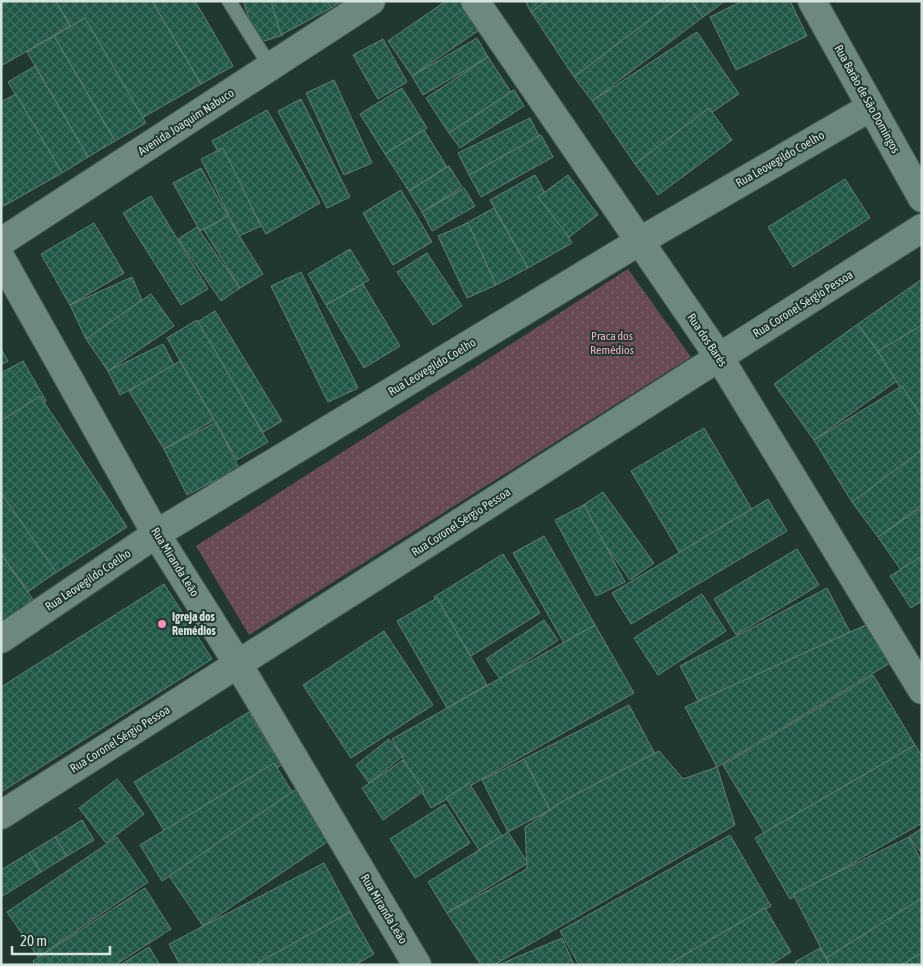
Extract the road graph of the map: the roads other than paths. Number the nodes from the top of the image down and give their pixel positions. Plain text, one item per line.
1 (229, 1) edge
2 (371, 1) edge
3 (476, 1) edge
4 (812, 1) edge
5 (270, 66) junction
6 (871, 107) junction
7 (922, 198) edge
8 (922, 228) edge
9 (640, 241) junction
10 (1, 242) edge
11 (1, 258) edge
12 (719, 357) junction
13 (156, 534) junction
14 (1, 639) edge
15 (238, 664) junction
16 (922, 690) edge
17 (1, 815) edge
18 (417, 965) edge

1 - 5 lane
2 - 5 street, Avenida Joaquim Nabuco
3 - 9 street, Rua dos Barés
4 - 6 street, Rua Barão de São Domingos
5 - 10 street, Avenida Joaquim Nabuco
6 - 7 street, Rua Barão de São Domingos
6 - 9 street, Rua Leovegildo Coelho
8 - 12 street, Rua Coronel Sérgio Pessoa
9 - 12 street, Rua dos Barés
9 - 13 street, Rua Leovegildo Coelho
11 - 13 street, Rua Miranda Leão
12 - 15 street, Rua Coronel Sérgio Pessoa
12 - 16 street, Rua dos Barés
13 - 14 street, Rua Leovegildo Coelho
13 - 15 street, Rua Miranda Leão
15 - 17 street, Rua Coronel Sérgio Pessoa
15 - 18 street, Rua Miranda Leão

